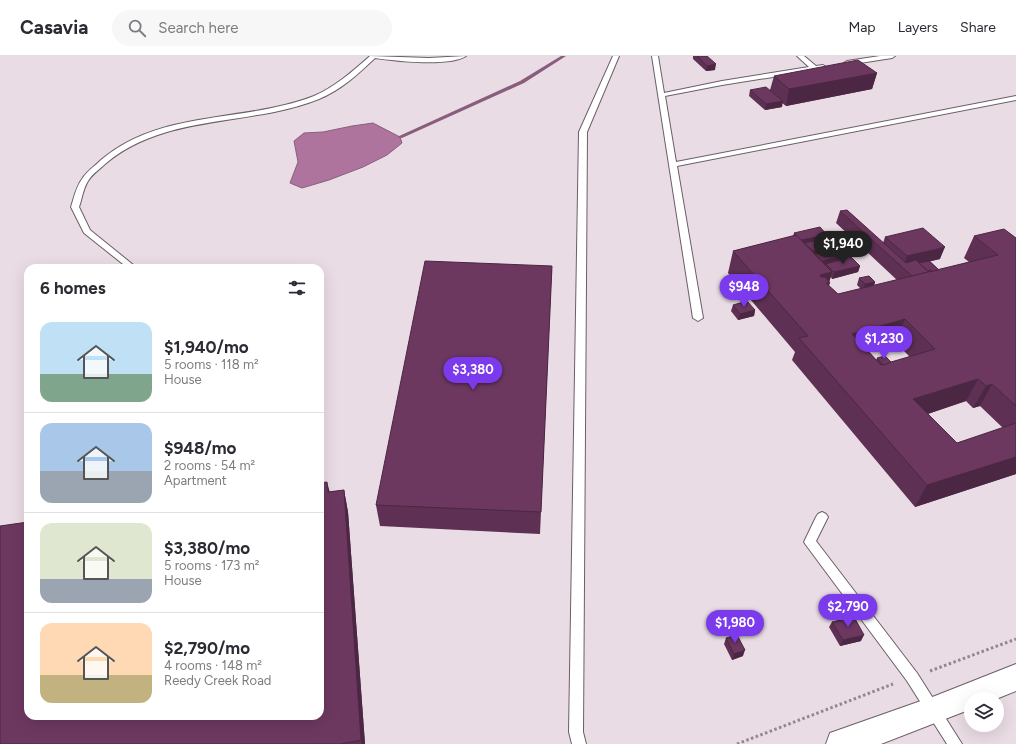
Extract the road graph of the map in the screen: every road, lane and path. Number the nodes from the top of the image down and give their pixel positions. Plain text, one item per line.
1 (374, 56) edge
2 (463, 56) edge
3 (616, 56) edge
4 (655, 56) edge
5 (800, 56) edge
6 (892, 56) edge
7 (837, 65) edge
8 (829, 66) edge
9 (814, 68) junction
10 (662, 95) junction
11 (1016, 98) edge
12 (673, 165) junction
13 (128, 264) edge
14 (698, 318) dead end
15 (822, 517) dead end
16 (1016, 677) edge
17 (934, 710) junction
18 (816, 714) dead end
19 (579, 744) edge
20 (737, 744) edge
21 (841, 744) edge
22 (955, 744) edge

1 - 2 lane
1 - 13 lane
3 - 19 lane
4 - 10 lane
5 - 9 lane
6 - 7 lane
8 - 9 lane
9 - 10 lane
10 - 12 lane
11 - 12 lane
12 - 14 lane
15 - 17 lane
16 - 17 main road
17 - 21 main road
17 - 22 lane
18 - 20 path

